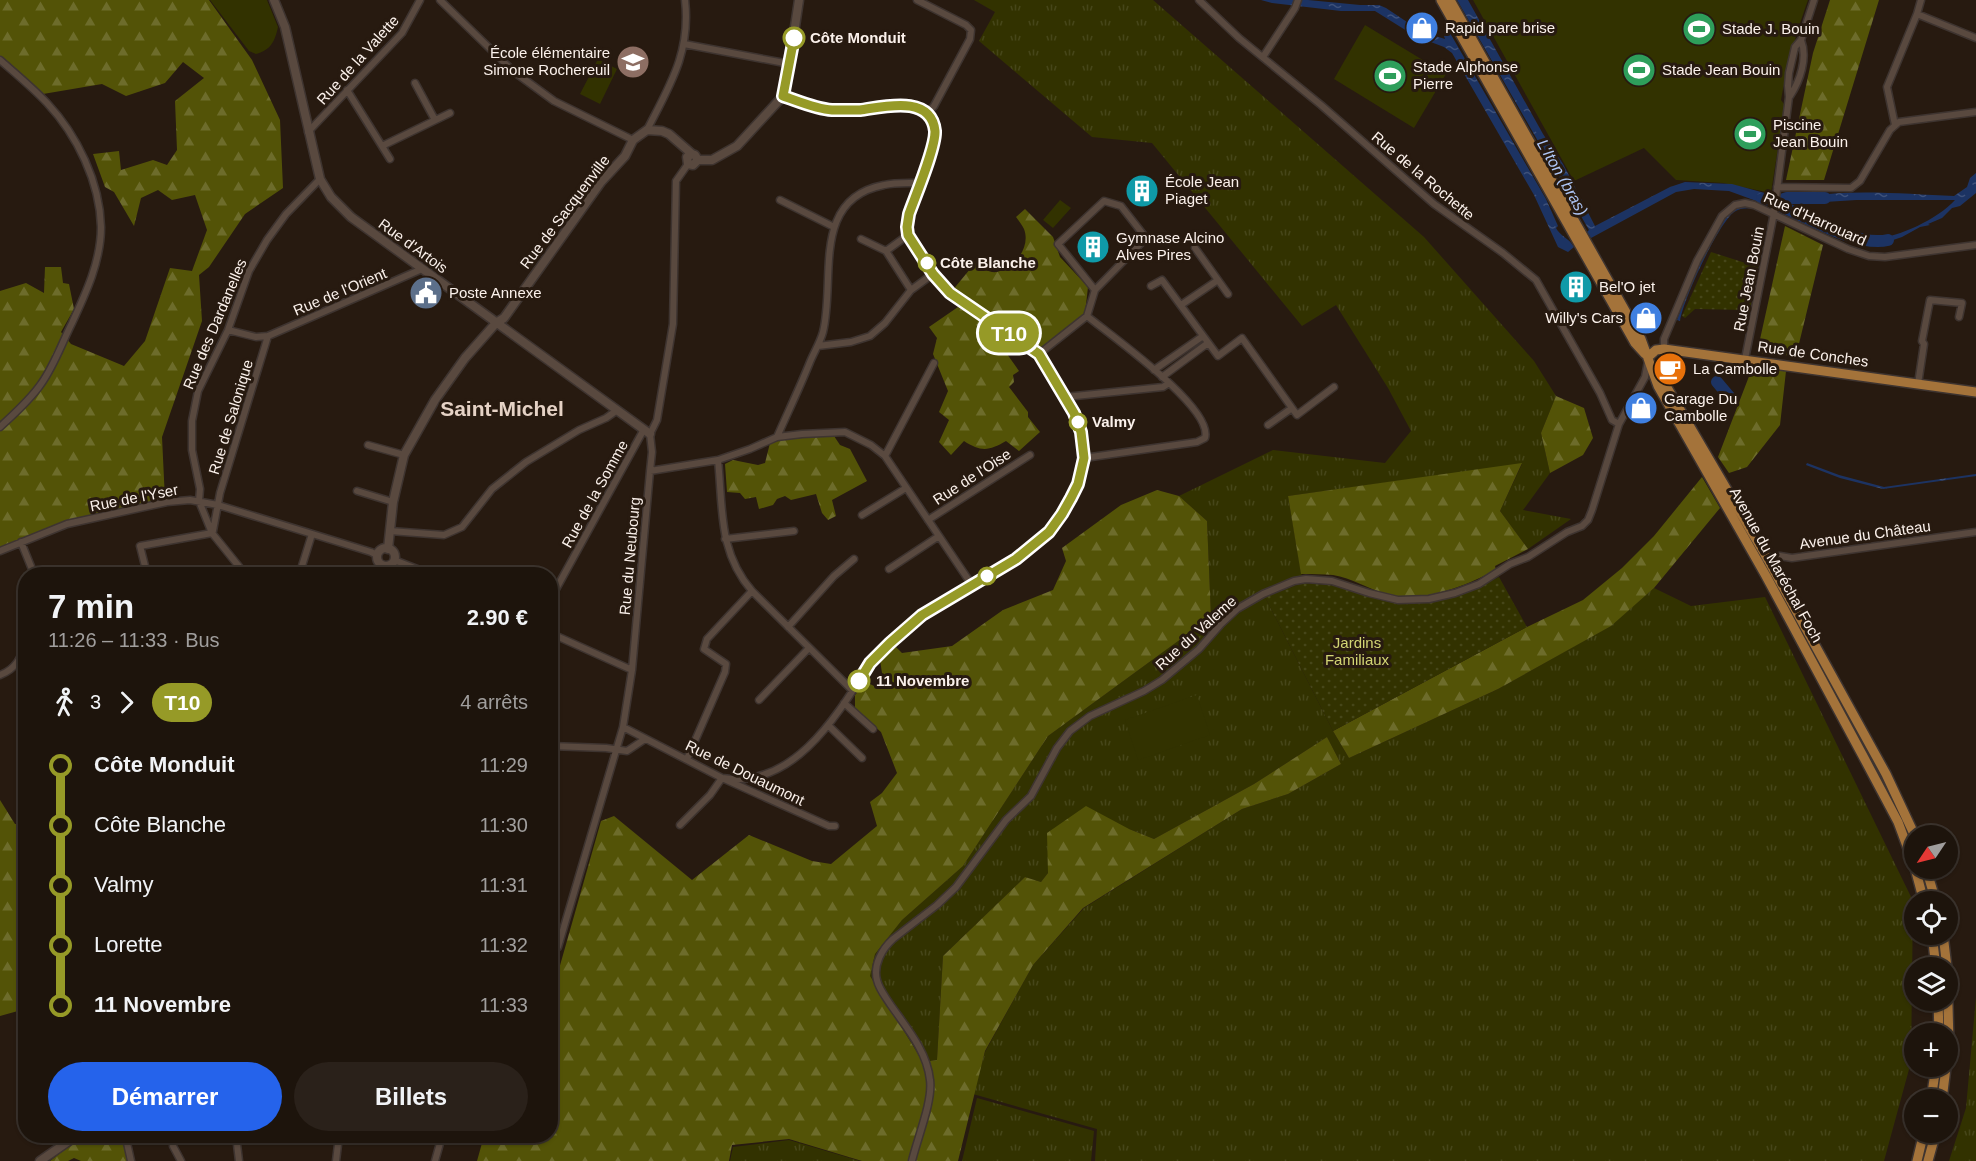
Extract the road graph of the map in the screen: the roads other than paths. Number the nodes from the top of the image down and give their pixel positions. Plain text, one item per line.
1 (274, 0) edge
2 (420, 0) edge
3 (440, 0) edge
4 (685, 0) edge
5 (799, 0) edge
6 (917, 0) edge
7 (1199, 0) edge
8 (1298, 0) edge
9 (1441, 0) edge
10 (1450, 0) edge
11 (1814, 0) edge
12 (1921, 0) edge
13 (1917, 14) junction
14 (1976, 38) edge
15 (1802, 40) junction
16 (684, 44) junction
17 (1263, 57) junction
18 (0, 60) edge
19 (790, 64) junction
20 (415, 82) dead end
21 (347, 90) junction
22 (783, 96) junction
23 (1789, 97) junction
24 (450, 112) dead end
25 (1976, 112) edge
26 (927, 114) junction
27 (435, 120) junction
28 (1895, 125) junction
29 (647, 130) junction
30 (308, 133) junction
31 (633, 140) junction
32 (382, 146) junction
33 (695, 157) junction
34 (390, 159) dead end
35 (688, 164) joint
36 (320, 179) junction
37 (921, 183) junction
38 (1777, 190) junction
39 (780, 201) dead end
40 (1774, 211) junction
41 (834, 227) junction
42 (908, 235) junction
43 (861, 239) dead end
44 (1976, 245) edge
45 (1195, 248) dead end
46 (886, 251) junction
47 (422, 269) junction
48 (933, 274) junction
49 (1218, 280) junction
50 (1151, 286) dead end
51 (911, 290) junction
52 (1095, 290) junction
53 (1228, 294) dead end
54 (1181, 305) junction
55 (1087, 316) junction
56 (1959, 317) dead end
57 (496, 323) junction
58 (228, 330) junction
59 (268, 336) junction
60 (1203, 336) junction
61 (1208, 343) junction
62 (818, 346) junction
63 (1664, 350) junction
64 (1039, 354) junction
65 (1648, 357) junction
66 (1745, 359) junction
67 (934, 363) dead end
68 (1154, 370) junction
69 (1162, 377) junction
70 (1169, 383) junction
71 (1918, 384) junction
72 (1334, 387) dead end
73 (1976, 392) edge
74 (1065, 397) junction
75 (1292, 408) junction
76 (616, 411) junction
77 (1619, 424) junction
78 (1268, 425) dead end
79 (0, 427) edge
80 (646, 433) junction
81 (777, 437) junction
82 (368, 445) dead end
83 (404, 455) junction
84 (1030, 455) dead end
85 (885, 456) junction
86 (1084, 458) junction
87 (718, 460) junction
88 (650, 471) junction
89 (906, 488) junction
90 (357, 491) dead end
91 (200, 501) junction
92 (393, 502) junction
93 (218, 505) junction
94 (862, 515) dead end
95 (928, 520) junction
96 (390, 531) junction
97 (794, 531) dead end
98 (1976, 532) edge
99 (212, 533) junction
100 (312, 534) junction
101 (939, 536) junction
102 (725, 539) junction
103 (21, 542) junction
104 (388, 549) junction
105 (0, 551) edge
106 (377, 555) junction
107 (394, 560) junction
108 (854, 560) dead end
109 (1762, 560) junction
110 (382, 565) joint
111 (31, 567) edge
112 (145, 567) edge
113 (239, 567) edge
114 (301, 567) edge
115 (410, 567) edge
116 (889, 569) dead end
117 (972, 585) junction
118 (558, 586) edge
119 (752, 591) junction
120 (788, 627) junction
121 (558, 637) edge
122 (809, 648) junction
123 (18, 665) edge
124 (632, 670) junction
125 (0, 675) edge
126 (852, 690) junction
127 (759, 700) dead end
128 (843, 703) junction
129 (829, 726) junction
130 (623, 727) junction
131 (873, 729) dead end
132 (645, 739) junction
133 (558, 746) edge
134 (617, 750) junction
135 (862, 758) dead end
136 (687, 759) junction
137 (722, 778) junction
138 (680, 825) dead end
139 (1910, 825) edge
140 (835, 826) dead end
141 (1904, 838) edge
142 (558, 934) edge
143 (1949, 1011) edge
144 (1943, 1089) edge
145 (66, 1143) edge
146 (128, 1143) edge
147 (173, 1143) edge
148 (237, 1143) edge
149 (338, 1143) edge
150 (440, 1143) edge
151 (1921, 1143) edge
152 (1933, 1143) edge
153 (40, 1161) edge
154 (130, 1161) edge
155 (181, 1161) edge
156 (239, 1161) edge
157 (336, 1161) edge
158 (435, 1161) edge
159 (912, 1161) edge
160 (1917, 1161) edge
161 (1928, 1161) edge

1 - 30 street, Rue d'Artois
2 - 21 street, Rue de la Valette
3 - 31 street
4 - 16 street
5 - 19 street
6 - 26 street
7 - 17 street, Rue de la Rochette
8 - 17 street
9 - 65 main road, Avenue du Maréchal Foch
10 - 65 main road, Avenue du Maréchal Foch
11 - 15 street, Rue Jean Bouin
12 - 13 street
13 - 14 street
13 - 28 street
15 - 23 street, Rue Jean Bouin
15 - 23 street, Rue Jean Bouin
16 - 19 street
16 - 29 street
17 - 77 street, Rue de la Rochette
18 - 79 street
19 - 22 street
20 - 27 street
21 - 30 street, Rue de la Valette
21 - 32 street
22 - 26 street
22 - 33 street
23 - 38 street, Rue Jean Bouin
24 - 27 street
25 - 28 street
26 - 37 street
27 - 32 street
28 - 38 street
29 - 31 street
29 - 33 street
30 - 36 street, Rue d'Artois
31 - 57 street, Rue de Sacquenville
32 - 34 street
33 - 35 street
35 - 80 street, Rue du Neubourg
36 - 47 street, Rue d'Artois
36 - 58 street, Rue des Dardanelles
37 - 41 street
37 - 42 street
38 - 40 street, Rue Jean Bouin
39 - 41 street
40 - 44 street, Rue d'Harrouard
40 - 63 street, Rue d'Harrouard
40 - 66 street, Rue Jean Bouin
41 - 62 street
42 - 46 street
42 - 48 street
43 - 46 street
45 - 49 street
46 - 51 street
47 - 57 street, Rue d'Artois
47 - 59 street, Rue de l'Orient
48 - 51 street
48 - 64 street
49 - 53 street
49 - 54 street
50 - 54 street
51 - 62 street
52 - 52 street
52 - 55 street
54 - 60 street
55 - 64 street
55 - 68 street
56 - 71 street
57 - 76 street, Rue d'Artois
57 - 83 street, Rue de Sacquenville
58 - 59 street
58 - 91 street, Rue des Dardanelles
59 - 93 street, Rue de Salonique
60 - 61 street
60 - 68 street
61 - 69 street
61 - 75 street
62 - 81 street
63 - 65 main road, Rue de Conches
63 - 66 main road, Rue de Conches
64 - 74 street
65 - 77 street, Rue du Valeme
65 - 109 main road, Avenue du Maréchal Foch
66 - 71 main road, Rue de Conches
67 - 85 street
68 - 69 street
69 - 70 street
70 - 74 street
70 - 86 street
71 - 73 main road, Rue de Conches
72 - 75 street
74 - 86 street
75 - 78 street
76 - 80 street, Rue d'Artois
76 - 96 street
77 - 159 street, Rue du Valeme
80 - 88 street, Rue du Neubourg
80 - 118 street, Rue de la Somme
81 - 85 street
81 - 87 street
82 - 83 street
83 - 92 street, Rue de Sacquenville
84 - 95 street, Rue de l'Oise
85 - 89 street
86 - 117 street
87 - 88 street
87 - 102 street
88 - 124 street, Rue du Neubourg
89 - 94 street
89 - 95 street
90 - 92 street
91 - 93 street, Rue de l'Yser
91 - 99 street, Rue des Dardanelles
91 - 103 street, Rue de l'Yser
92 - 96 street, Rue de Sacquenville
93 - 99 street, Rue de Salonique
93 - 100 street, Rue de l'Yser
95 - 101 street
96 - 104 street, Rue de Sacquenville
97 - 102 street
98 - 109 street, Avenue du Château
99 - 112 street
99 - 113 street, Rue des Dardanelles
100 - 106 street, Rue de l'Yser
100 - 114 street
101 - 116 street
101 - 117 street
102 - 119 street
103 - 105 street, Rue de l'Yser
103 - 111 street
104 - 106 street
104 - 107 street
106 - 110 street
107 - 110 street
107 - 115 street
108 - 120 street
109 - 139 main road, Avenue du Maréchal Foch
109 - 141 main road, Avenue du Maréchal Foch
117 - 126 street
119 - 120 street
119 - 136 street
120 - 122 street
121 - 124 street
122 - 126 street
122 - 127 street
123 - 125 street
124 - 130 street, Rue du Neubourg
126 - 128 street
128 - 129 street
128 - 131 street
129 - 135 street
129 - 137 street
130 - 132 street, Rue de Douaumont
130 - 134 street, Rue du Neubourg
132 - 134 street
132 - 136 street, Rue de Douaumont
133 - 134 street
134 - 142 street, Rue du Neubourg
136 - 137 street, Rue de Douaumont
137 - 138 street
137 - 140 street, Rue de Douaumont
143 - 144 main road
145 - 153 street
146 - 154 street
147 - 155 street
148 - 156 street
149 - 157 street
150 - 158 street
151 - 160 main road
152 - 161 main road

